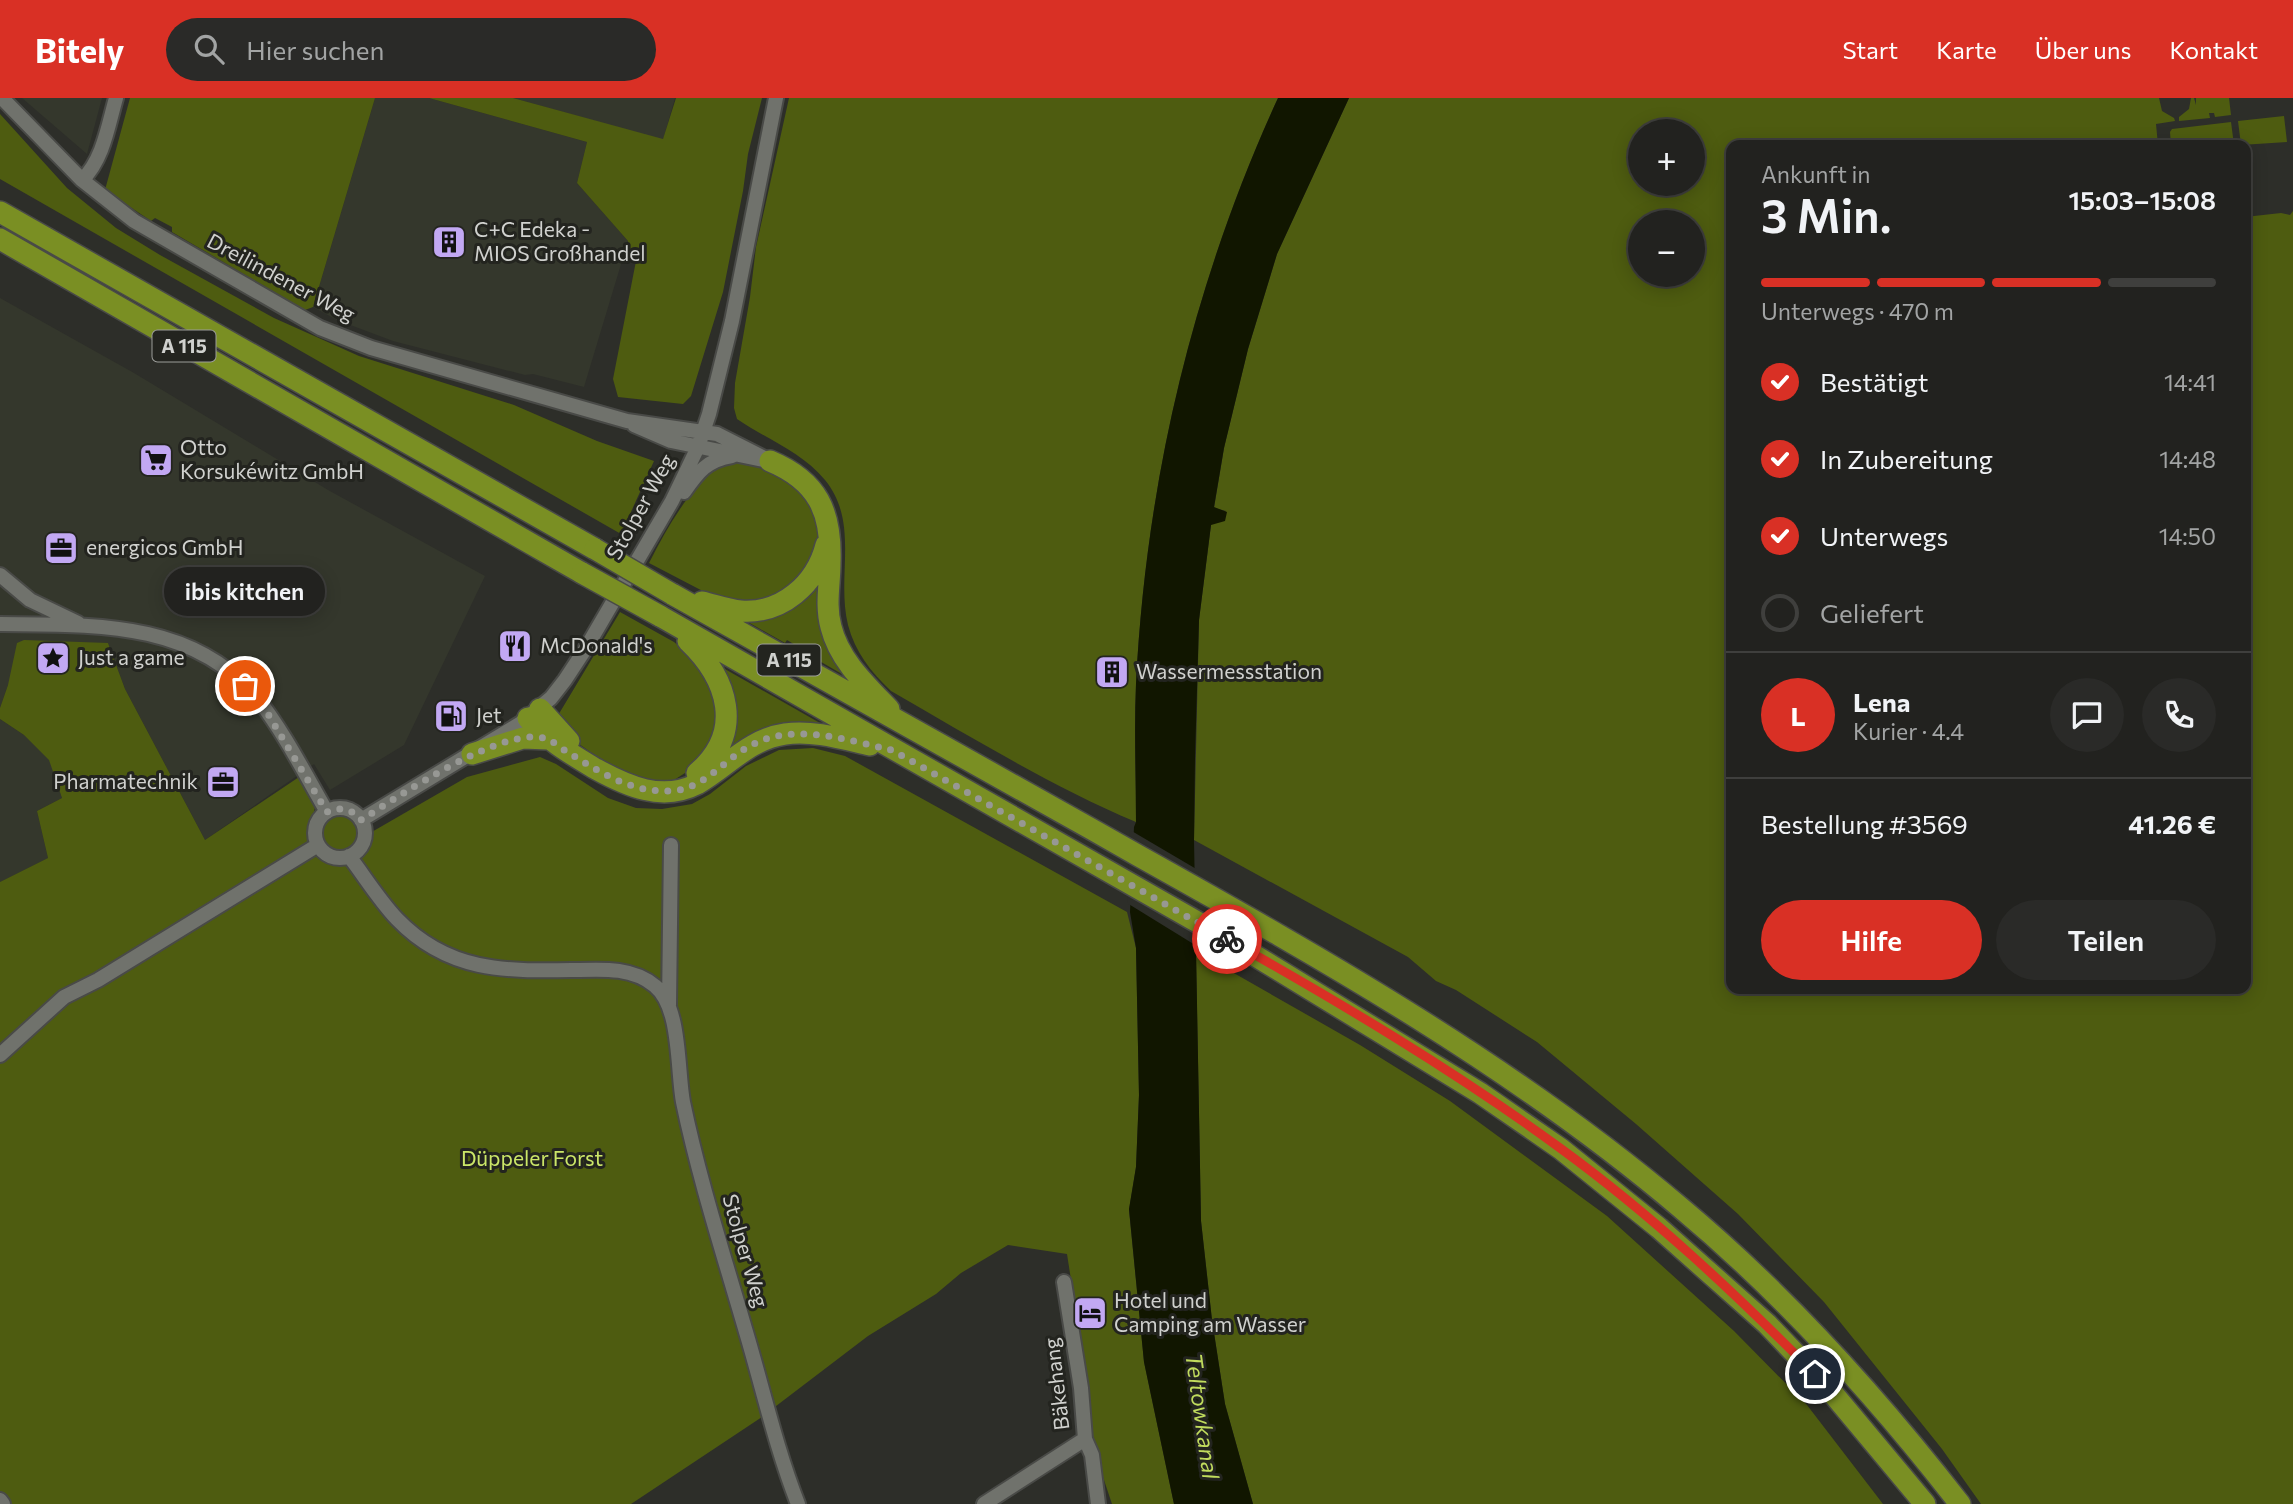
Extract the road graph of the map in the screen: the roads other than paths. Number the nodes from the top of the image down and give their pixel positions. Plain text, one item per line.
1 (2, 98) edge
2 (116, 98) edge
3 (776, 98) edge
4 (82, 180) junction
5 (0, 212) edge
6 (0, 239) edge
7 (627, 421) junction
8 (703, 430) junction
9 (698, 447) junction
10 (737, 455) junction
11 (770, 461) junction
12 (671, 501) junction
13 (830, 530) junction
14 (0, 575) edge
15 (672, 594) junction
16 (665, 620) junction
17 (0, 624) edge
18 (85, 626) junction
19 (534, 713) junction
20 (905, 725) junction
21 (548, 739) junction
22 (892, 750) junction
23 (471, 754) junction
24 (598, 770) junction
25 (669, 791) junction
26 (327, 812) junction
27 (361, 820) junction
28 (318, 845) junction
29 (671, 845) dead end
30 (349, 856) junction
31 (668, 1005) junction
32 (0, 1055) edge
33 (1064, 1282) dead end
34 (1085, 1439) junction
35 (798, 1504) edge
36 (984, 1504) edge
37 (1098, 1504) edge
38 (1924, 1504) edge
39 (1960, 1504) edge

1 - 4 street, Dreilindener Weg
2 - 4 street
3 - 8 street, Stolper Weg
4 - 7 street, Dreilindener Weg
5 - 15 highway, A 115, bridge
6 - 16 highway, A 115, bridge
7 - 8 street, Dreilindener Weg
7 - 9 street, Dreilindener Weg
8 - 9 street, Stolper Weg
8 - 11 street, Dreilindener Weg
9 - 10 street, Dreilindener Weg
9 - 12 street, Stolper Weg
10 - 11 street, Dreilindener Weg
10 - 12 street
11 - 13 highway
12 - 19 street, Stolper Weg
13 - 15 highway
13 - 20 highway
14 - 18 street
15 - 20 highway, A 115
16 - 22 highway, A 115
16 - 25 highway
17 - 18 street
18 - 26 street
19 - 21 highway
19 - 23 street, Stolper Weg
19 - 24 highway
20 - 39 highway, A 115
21 - 23 highway
21 - 24 highway
22 - 25 highway
22 - 38 highway, A 115
23 - 27 street, Stolper Weg
24 - 25 highway
26 - 27 street
26 - 28 street
27 - 30 street
28 - 30 street
28 - 32 street
29 - 31 street, Stolper Weg
30 - 31 street
31 - 35 street, Stolper Weg
33 - 34 street, Bäkehang
34 - 36 street, Bäkehang
34 - 37 street, Bäkehang

